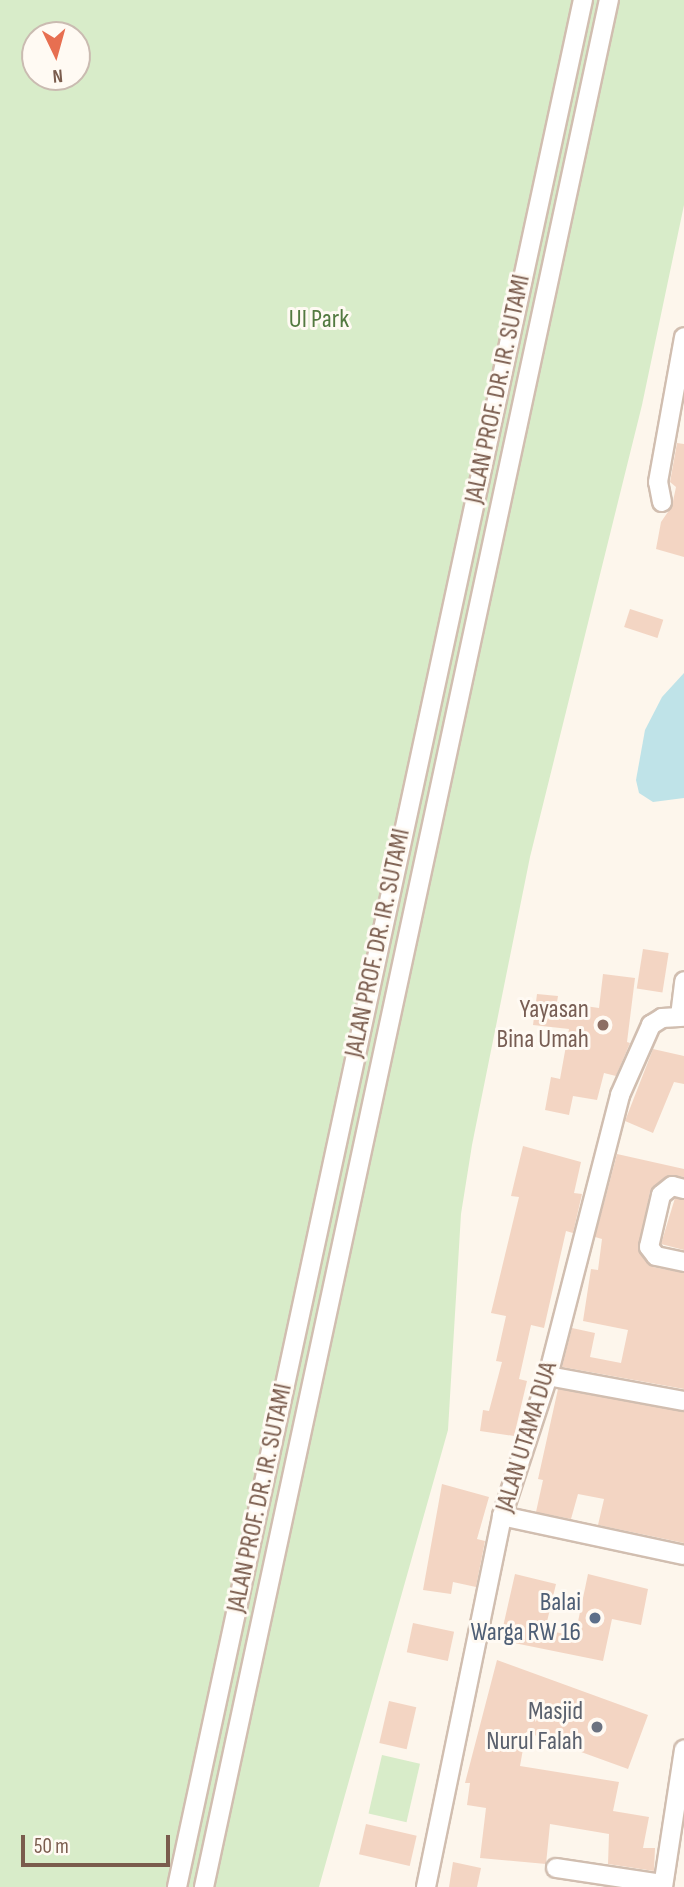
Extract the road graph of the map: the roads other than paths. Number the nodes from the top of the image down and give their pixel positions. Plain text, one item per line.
1 (583, 0) edge
2 (609, 0) edge
3 (684, 337) edge
4 (678, 408) edge
5 (662, 502) dead end
6 (684, 981) edge
7 (682, 1017) edge
8 (684, 1189) edge
9 (684, 1262) edge
10 (548, 1376) junction
11 (684, 1401) edge
12 (502, 1516) junction
13 (684, 1555) edge
14 (684, 1750) edge
15 (556, 1867) dead end
16 (663, 1885) edge
17 (177, 1887) edge
18 (204, 1887) edge
19 (426, 1887) edge

1 - 17 street, JALAN PROF. DR. IR. SUTAMI
2 - 18 street, JALAN PROF. DR. IR. SUTAMI
3 - 4 street
4 - 5 street
6 - 7 street
7 - 10 street, JALAN UTAMA DUA
8 - 9 street
10 - 11 street
10 - 12 street, JALAN UTAMA DUA
12 - 13 street
12 - 19 street, JALAN UTAMA DUA
14 - 16 street
15 - 16 street

